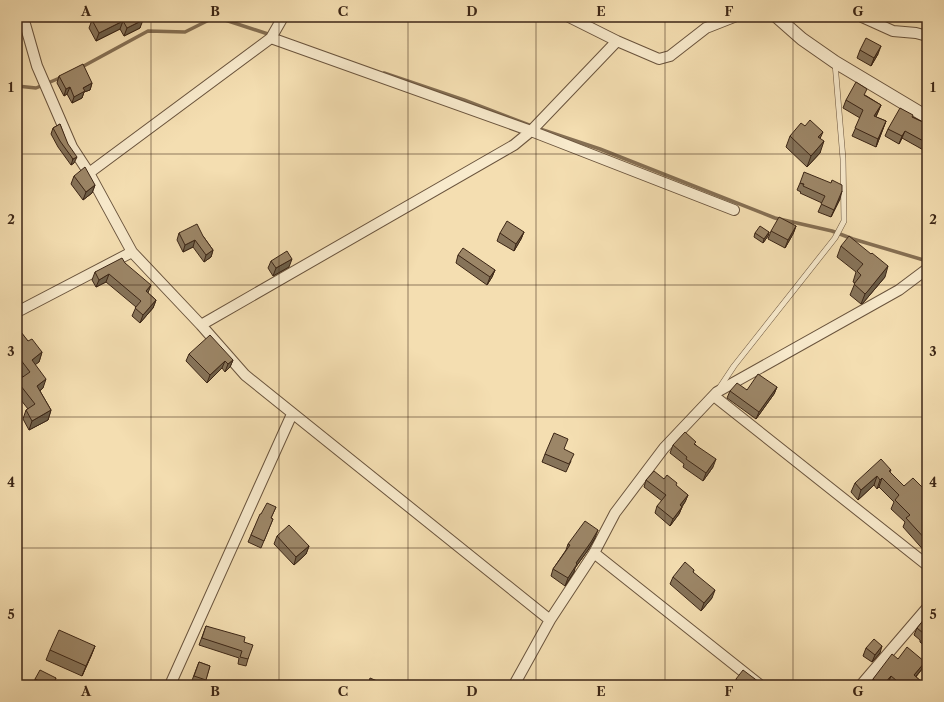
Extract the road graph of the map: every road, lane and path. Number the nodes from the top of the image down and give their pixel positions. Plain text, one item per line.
1 (23, 17) edge
2 (283, 17) edge
3 (569, 17) edge
4 (734, 17) edge
5 (777, 17) edge
6 (862, 17) edge
7 (927, 36) edge
8 (271, 38) junction
9 (617, 42) junction
10 (835, 62) junction
11 (927, 117) edge
12 (531, 131) junction
13 (90, 173) junction
14 (734, 210) dead end
15 (132, 252) junction
16 (927, 269) edge
17 (17, 312) edge
18 (201, 325) junction
19 (715, 394) junction
20 (292, 414) junction
21 (594, 553) junction
22 (927, 565) edge
23 (927, 608) edge
24 (550, 620) junction
25 (170, 685) edge
26 (514, 685) edge
27 (760, 685) edge
28 (861, 685) edge

1 - 13 street
2 - 8 street
3 - 9 street
4 - 9 street
5 - 10 street
6 - 7 street
8 - 12 street
8 - 13 street
9 - 12 street
10 - 11 street
10 - 19 lane
12 - 14 street
12 - 18 street
13 - 15 street
15 - 17 street
15 - 18 street
16 - 19 street
18 - 20 street
19 - 21 street
19 - 22 street
20 - 24 street
20 - 25 street
21 - 24 street
21 - 27 street
23 - 28 street
24 - 26 street

